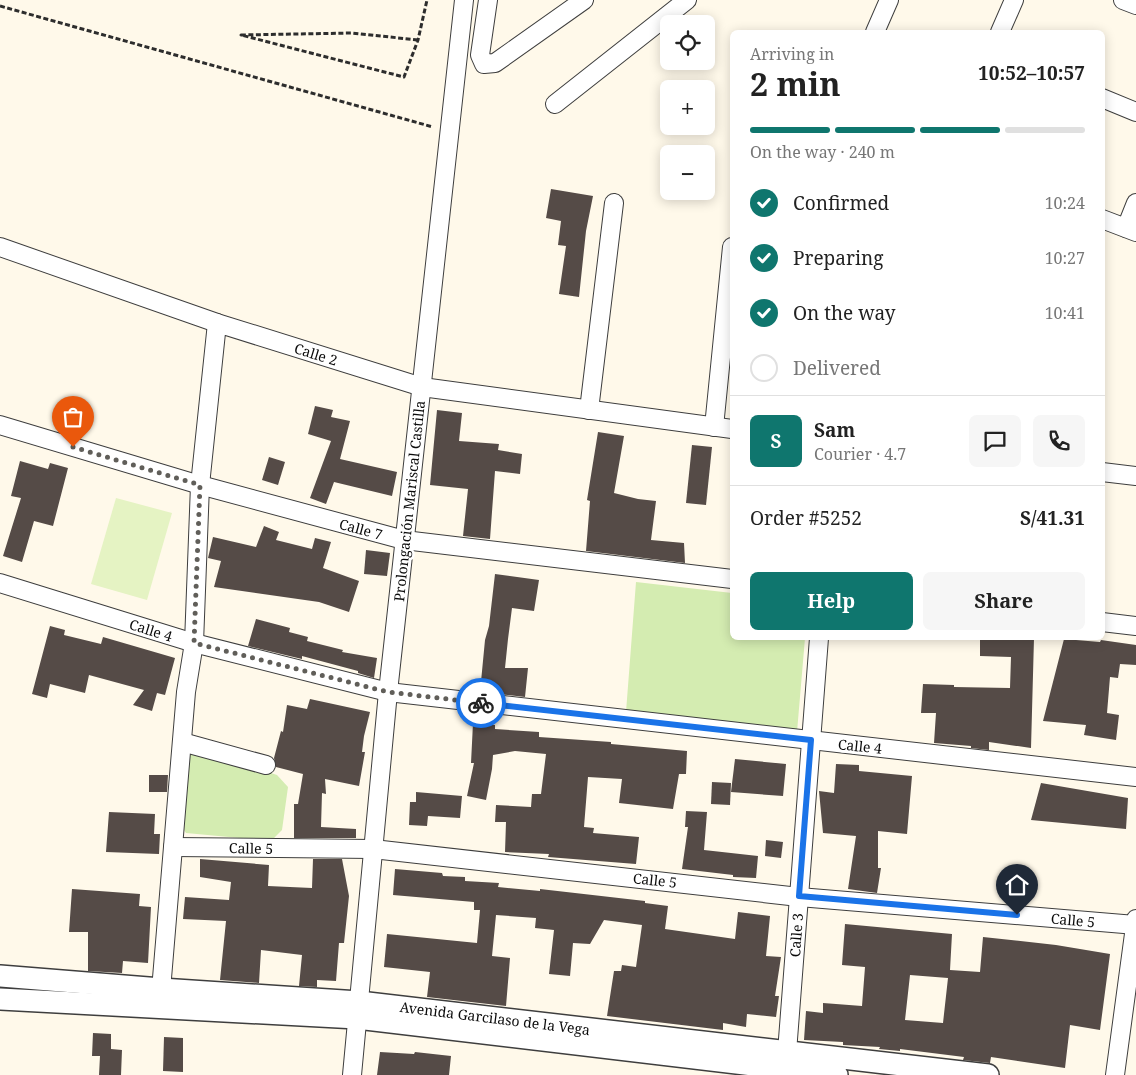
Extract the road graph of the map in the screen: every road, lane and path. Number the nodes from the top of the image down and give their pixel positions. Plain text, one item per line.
1 (427, 0) edge
2 (464, 0) edge
3 (488, 0) edge
4 (584, 0) edge
5 (687, 0) edge
6 (889, 0) edge
7 (1014, 0) edge
8 (1123, 0) edge
9 (1136, 5) edge
10 (0, 6) edge
11 (875, 30) edge
12 (1001, 30) edge
13 (418, 40) junction
14 (1105, 99) edge
15 (555, 104) dead end
16 (1136, 112) edge
17 (449, 132) junction
18 (614, 203) dead end
19 (1136, 203) edge
20 (1105, 220) edge
21 (1131, 230) edge
22 (0, 247) edge
23 (730, 266) edge
24 (217, 323) junction
25 (422, 387) junction
26 (589, 410) junction
27 (0, 425) edge
28 (714, 427) junction
29 (730, 429) edge
30 (1105, 472) edge
31 (1136, 476) edge
32 (200, 485) junction
33 (404, 540) junction
34 (730, 579) edge
35 (0, 583) edge
36 (1105, 622) edge
37 (1136, 626) edge
38 (819, 640) edge
39 (194, 643) junction
40 (388, 692) junction
41 (811, 740) junction
42 (182, 742) junction
43 (266, 765) dead end
44 (1136, 777) edge
45 (173, 847) junction
46 (373, 849) junction
47 (799, 896) junction
48 (1136, 923) edge
49 (0, 976) edge
50 (160, 998) junction
51 (0, 999) edge
52 (358, 1010) junction
53 (786, 1065) edge
54 (911, 1071) edge
55 (352, 1075) edge
56 (837, 1075) edge
57 (988, 1075) edge
58 (1115, 1075) edge

1 - 13 path
2 - 17 street, Prolongación Mariscal Castilla
3 - 4 street
5 - 15 street
6 - 11 street
7 - 12 street
8 - 9 street
10 - 17 path
13 - 13 path
14 - 16 street
17 - 25 street, Prolongación Mariscal Castilla
18 - 26 street
19 - 21 street
20 - 21 street
22 - 24 street, Calle 2
23 - 28 street
24 - 25 street, Calle 2
24 - 32 street
25 - 26 street, Calle 2
25 - 33 street, Prolongación Mariscal Castilla
26 - 28 street, Calle 2
27 - 32 street, Calle 7
28 - 29 street, Calle 2
30 - 31 street
32 - 33 street, Calle 7
32 - 39 street
33 - 34 street, Calle 7
33 - 40 street, Prolongación Mariscal Castilla
35 - 39 street, Calle 4
36 - 37 street
38 - 41 street, Calle 3
39 - 40 street, Calle 4
39 - 42 street
40 - 41 street, Calle 4
40 - 46 street, Prolongación Mariscal Castilla
41 - 44 street, Calle 4
41 - 47 street, Calle 3
42 - 43 street
42 - 45 street
45 - 46 street, Calle 5
45 - 50 street
46 - 47 street, Calle 5
46 - 52 street, Prolongación Mariscal Castilla
47 - 48 street, Calle 5
47 - 53 street, Calle 3
48 - 58 street
49 - 50 street, Avenida Garcilaso de la Vega
50 - 51 street, Avenida Garcilaso de la Vega
50 - 52 street, Avenida Garcilaso de la Vega
52 - 53 street, Avenida Garcilaso de la Vega
52 - 55 street, Prolongación Mariscal Castilla
53 - 54 street, Avenida Garcilaso de la Vega
53 - 56 street, Avenida Garcilaso de la Vega
54 - 57 street, Avenida Garcilaso de la Vega

